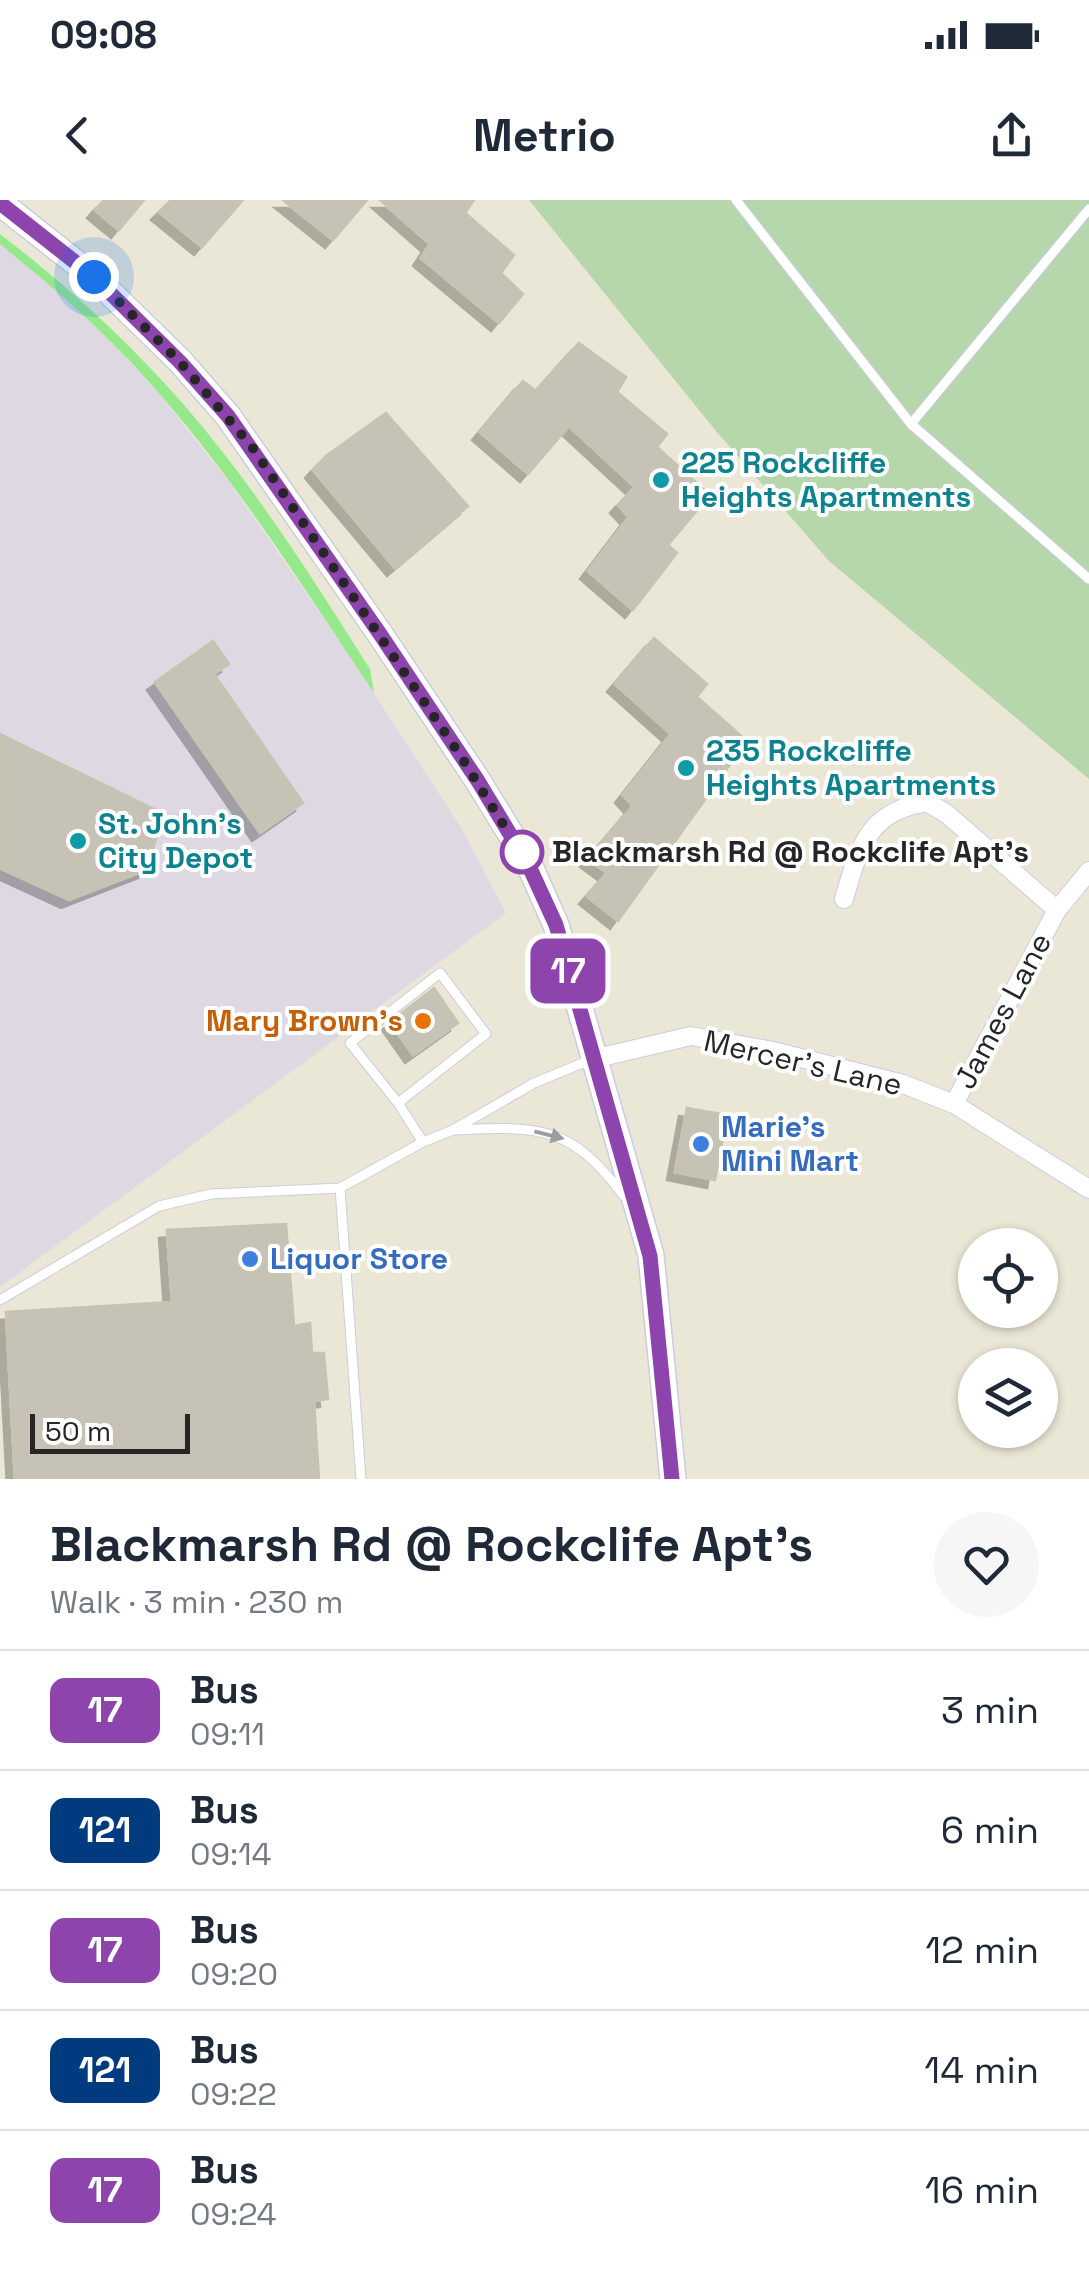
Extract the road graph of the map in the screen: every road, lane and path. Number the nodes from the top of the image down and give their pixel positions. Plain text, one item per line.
1 (736, 200) edge
2 (0, 203) edge
3 (1089, 209) edge
4 (911, 424) junction
5 (1089, 579) edge
6 (1089, 871) edge
7 (844, 899) dead end
8 (1057, 910) junction
9 (592, 1059) junction
10 (398, 1103) junction
11 (954, 1104) junction
12 (453, 1130) junction
13 (422, 1142) junction
14 (340, 1188) junction
15 (1089, 1189) edge
16 (640, 1216) junction
17 (0, 1300) edge
18 (360, 1479) edge
19 (672, 1479) edge

1 - 4 lane
2 - 9 street
3 - 4 lane
4 - 5 lane
6 - 8 street, James Lane
7 - 8 street
8 - 11 street, James Lane
9 - 11 street, Mercer's Lane
9 - 12 lane
9 - 16 street
10 - 10 lane
10 - 13 lane
11 - 15 street, Mercer's Lane
12 - 13 lane
12 -> 16 lane
13 - 14 lane
14 - 17 lane
14 - 18 lane
16 - 19 street

